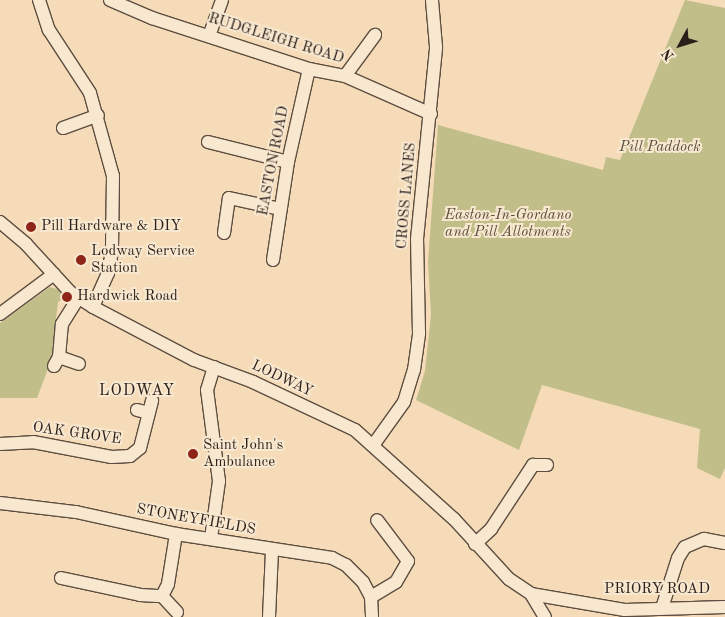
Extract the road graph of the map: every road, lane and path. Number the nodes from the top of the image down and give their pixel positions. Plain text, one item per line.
1 (39, 0) edge
2 (110, 0) edge
3 (222, 0) edge
4 (432, 0) edge
5 (375, 35) dead end
6 (209, 36) junction
7 (309, 69) junction
8 (345, 76) junction
9 (431, 114) junction
10 (98, 115) junction
11 (63, 128) dead end
12 (208, 142) dead end
13 (288, 162) junction
14 (280, 209) junction
15 (0, 222) edge
16 (224, 234) dead end
17 (273, 260) dead end
18 (54, 274) junction
19 (78, 298) junction
20 (93, 307) junction
21 (0, 314) edge
22 (79, 364) dead end
23 (214, 367) junction
24 (152, 401) dead end
25 (0, 444) edge
26 (374, 444) junction
27 (547, 465) dead end
28 (0, 503) edge
29 (377, 520) dead end
30 (176, 534) junction
31 (211, 538) junction
32 (725, 543) edge
33 (475, 544) junction
34 (272, 550) junction
35 (61, 578) dead end
36 (531, 594) junction
37 (162, 596) junction
38 (371, 597) junction
39 (725, 606) edge
40 (662, 608) junction
41 (177, 612) dead end
42 (683, 612) edge
43 (269, 617) edge
44 (372, 617) edge
45 (545, 617) edge

1 - 10 street
2 - 6 street, RUDGLEIGH ROAD
3 - 6 street
4 - 9 street, CROSS LANES
5 - 8 street
6 - 7 street, RUDGLEIGH ROAD
7 - 8 street, RUDGLEIGH ROAD
7 - 13 street, EASTON ROAD
8 - 9 street, RUDGLEIGH ROAD
9 - 26 street, CROSS LANES
10 - 11 street
10 - 20 street
12 - 13 street
13 - 14 street, EASTON ROAD
14 - 16 street
14 - 17 street, EASTON ROAD
15 - 18 street, LODWAY
18 - 19 street, LODWAY
18 - 21 street
19 - 20 street, LODWAY
19 - 22 street
20 - 23 street, LODWAY
23 - 26 street, LODWAY
23 - 31 street
24 - 25 street, OAK GROVE
26 - 33 street, LODWAY
27 - 33 street
28 - 30 street, STONEYFIELDS
29 - 38 street
30 - 31 street, STONEYFIELDS
30 - 37 street
31 - 34 street, STONEYFIELDS
32 - 40 street
33 - 36 street, LODWAY
34 - 38 street, STONEYFIELDS
34 - 43 street
35 - 37 street
36 - 40 street, PRIORY ROAD
36 - 45 street
37 - 41 street
38 - 44 street
39 - 42 street, PRIORY ROAD
40 - 42 street, PRIORY ROAD

